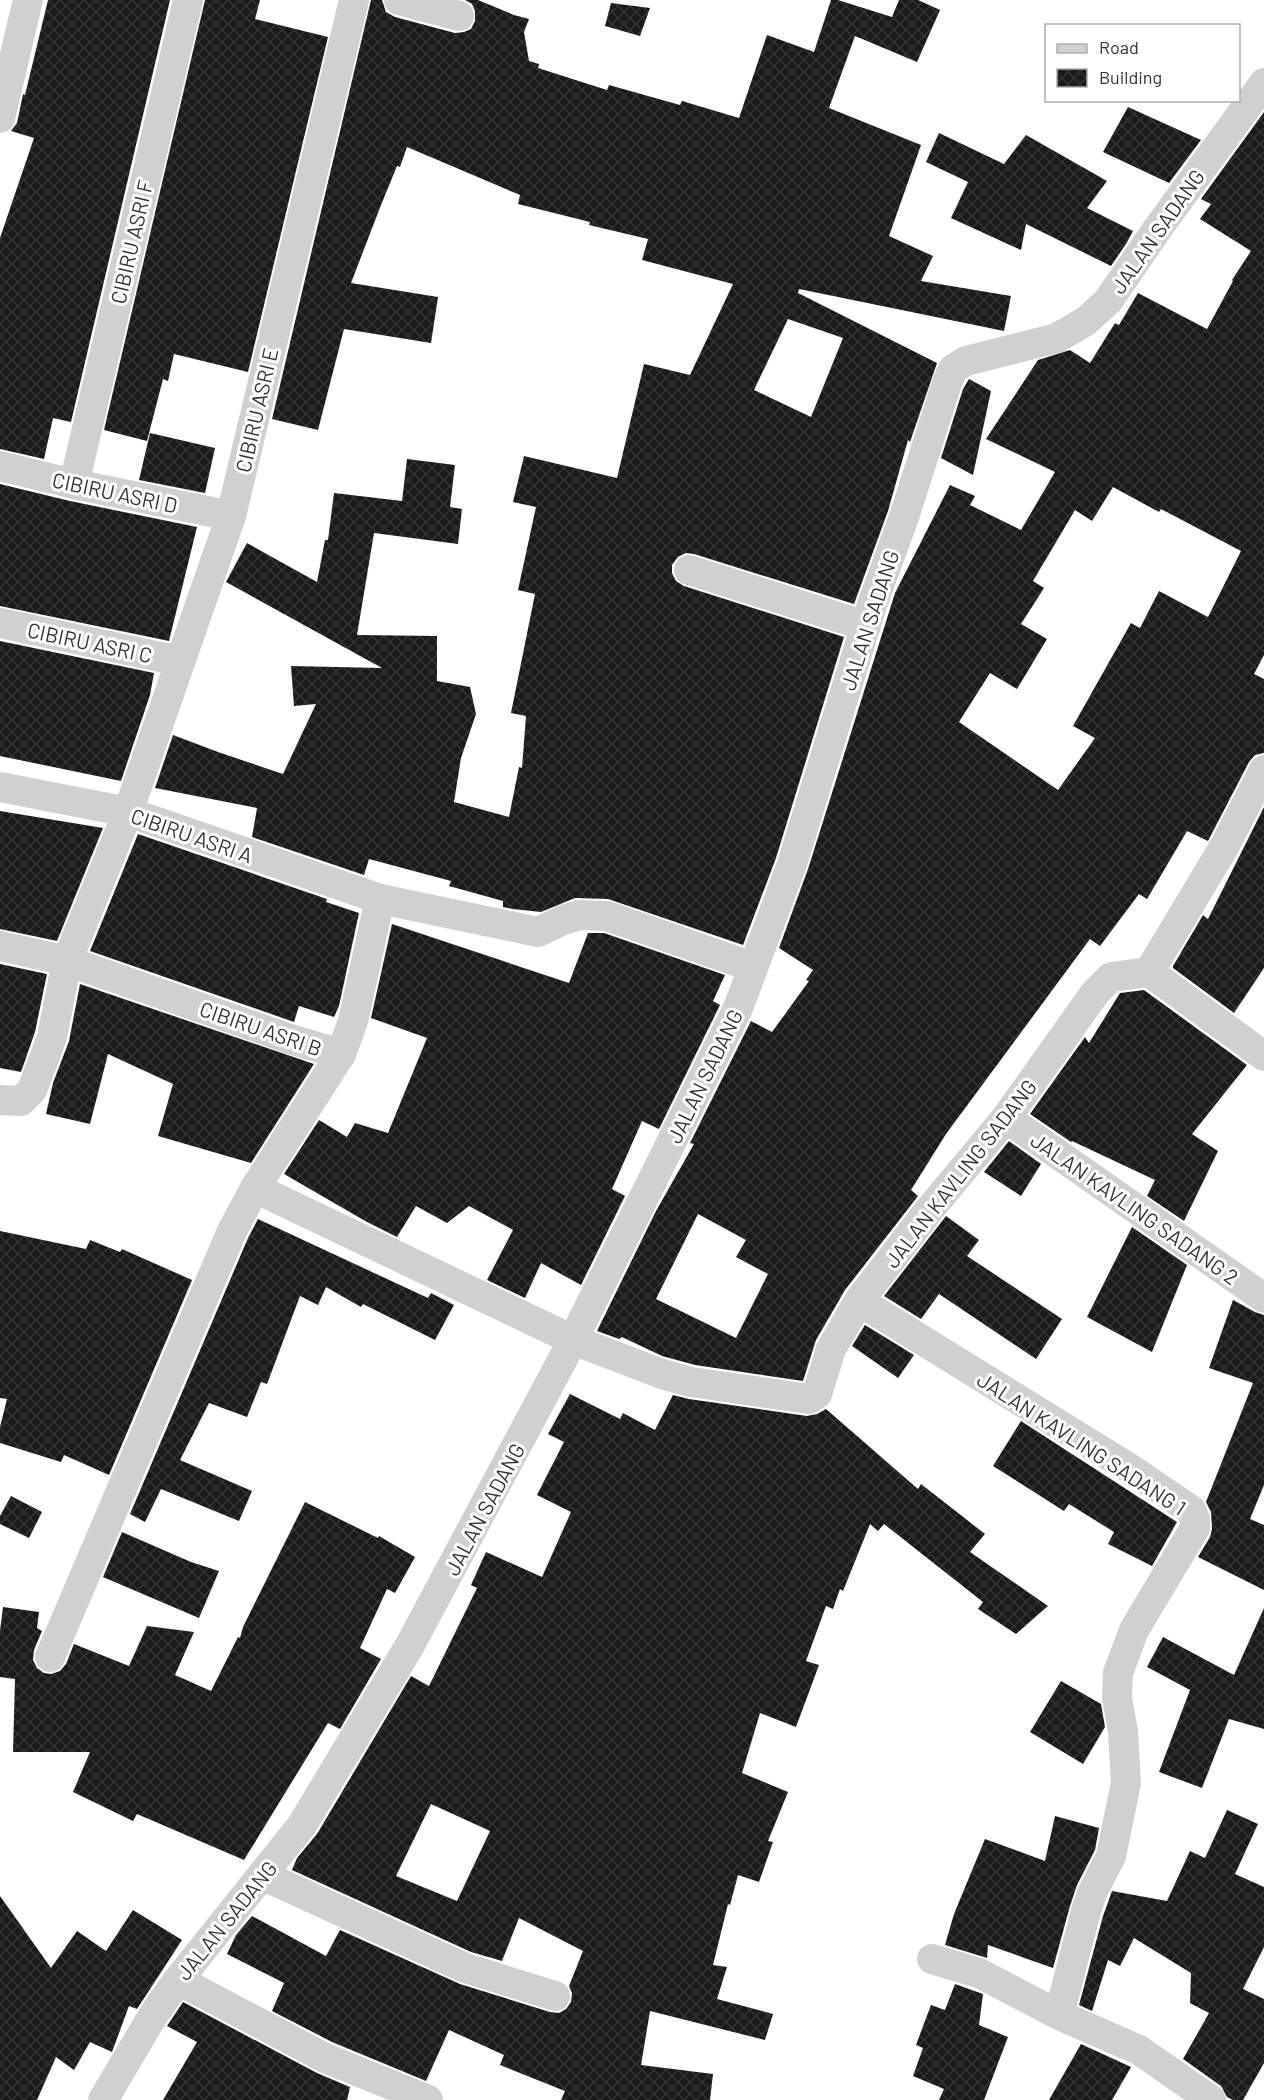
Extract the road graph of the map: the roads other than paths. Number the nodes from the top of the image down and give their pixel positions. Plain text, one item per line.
1 (188, 0) edge
2 (354, 0) edge
3 (399, 0) edge
4 (19, 2) edge
5 (459, 16) dead end
6 (1264, 83) edge
7 (0, 118) edge
8 (0, 466) edge
9 (74, 484) junction
10 (231, 516) junction
11 (689, 570) dead end
12 (0, 623) edge
13 (866, 626) junction
14 (179, 661) junction
15 (1264, 770) edge
16 (0, 787) edge
17 (128, 812) junction
18 (380, 899) junction
19 (0, 946) edge
20 (66, 961) junction
21 (753, 967) junction
22 (1149, 972) junction
23 (341, 1054) junction
24 (1264, 1056) edge
25 (0, 1100) edge
26 (1006, 1118) junction
27 (255, 1188) junction
28 (1264, 1298) edge
29 (859, 1301) junction
30 (573, 1341) junction
31 (50, 1657) dead end
32 (262, 1875) junction
33 (932, 1959) dead end
34 (178, 1980) junction
35 (555, 1996) dead end
36 (1059, 2015) junction
37 (103, 2100) edge
38 (428, 2100) edge
39 (1211, 2100) edge

1 - 9 street, CIBIRU ASRI F
2 - 10 street, CIBIRU ASRI E
3 - 5 street
4 - 7 street
6 - 13 street, JALAN SADANG
8 - 9 street, CIBIRU ASRI D
9 - 10 street, CIBIRU ASRI D
10 - 14 street, CIBIRU ASRI E
11 - 13 street
12 - 14 street, CIBIRU ASRI C
13 - 21 street, JALAN SADANG
14 - 17 street, CIBIRU ASRI E
15 - 22 street
16 - 17 street, CIBIRU ASRI A
17 - 18 street, CIBIRU ASRI A
17 - 20 street
18 - 21 street, CIBIRU ASRI A
18 - 23 street
19 - 20 street, CIBIRU ASRI B
20 - 23 street, CIBIRU ASRI B
20 - 25 street
21 - 30 street, JALAN SADANG
22 - 24 street
22 - 26 street, JALAN KAVLING SADANG
23 - 27 street, CIBIRU ASRI B
26 - 28 street, JALAN KAVLING SADANG 2
26 - 29 street, JALAN KAVLING SADANG
27 - 30 street, JALAN KAVLING SADANG
27 - 31 street, CIBIRU ASRI B
29 - 30 street, JALAN KAVLING SADANG
29 - 36 street, JALAN KAVLING SADANG 1
30 - 32 street, JALAN SADANG
32 - 34 street, JALAN SADANG
32 - 35 street
33 - 36 street
34 - 37 street, JALAN SADANG
34 - 38 street
36 - 39 street

